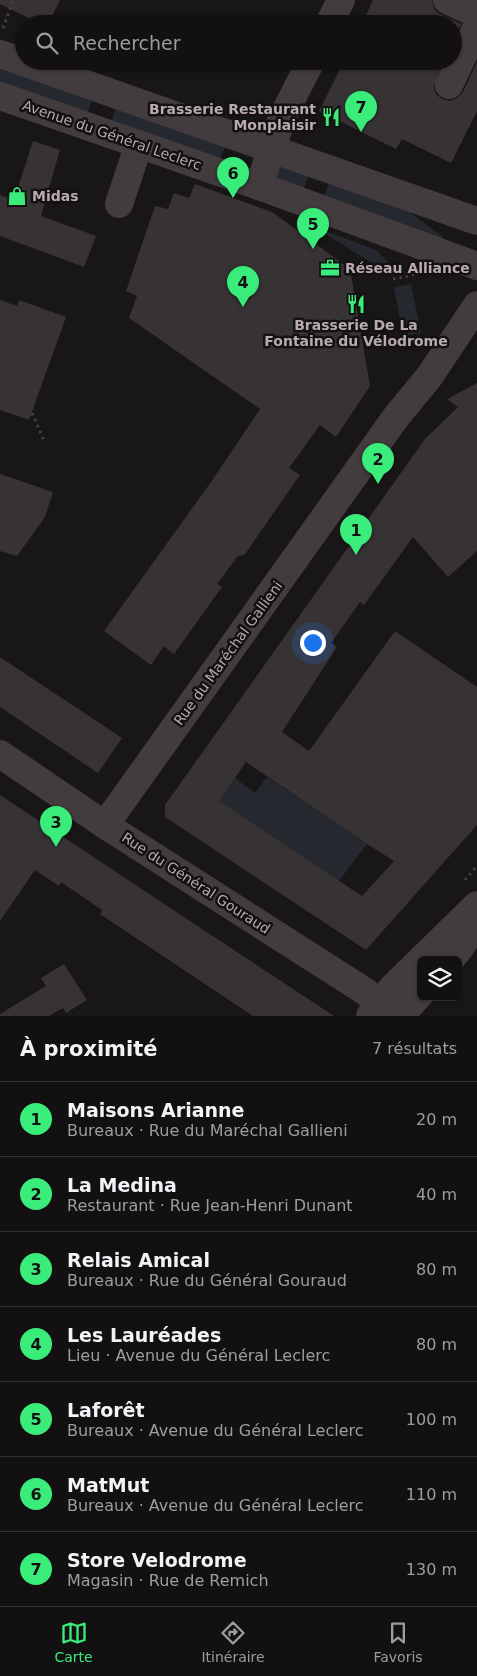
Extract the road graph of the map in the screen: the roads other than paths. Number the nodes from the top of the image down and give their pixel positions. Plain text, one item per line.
1 (341, 0) edge
2 (447, 0) edge
3 (477, 14) edge
4 (334, 15) edge
5 (477, 26) edge
6 (1, 42) edge
7 (15, 47) edge
8 (462, 57) edge
9 (72, 70) edge
10 (306, 70) edge
11 (456, 70) edge
12 (449, 84) dead end
13 (0, 96) edge
14 (139, 144) junction
15 (271, 148) junction
16 (259, 186) junction
17 (118, 204) dead end
18 (452, 212) junction
19 (477, 221) edge
20 (477, 247) edge
21 (477, 266) edge
22 (477, 305) edge
23 (0, 754) edge
24 (105, 825) junction
25 (477, 905) edge
26 (477, 921) edge
27 (453, 956) edge
28 (417, 995) edge
29 (383, 1013) edge

1 - 4 street
2 - 3 street
5 - 8 street
6 - 7 street
9 - 15 street
10 - 15 street
11 - 12 street
13 - 14 street, Avenue du Général Leclerc
14 - 16 street, Avenue du Général Leclerc
14 - 17 street
15 - 16 street
15 - 18 street
16 - 21 street, Avenue du Général Leclerc
18 - 19 street
18 - 20 street
22 - 24 street, Rue du Maréchal Gallieni
23 - 24 street, Rue du Général Gouraud
24 - 29 street, Rue du Général Gouraud
25 - 29 street
26 - 27 street
28 - 29 street

